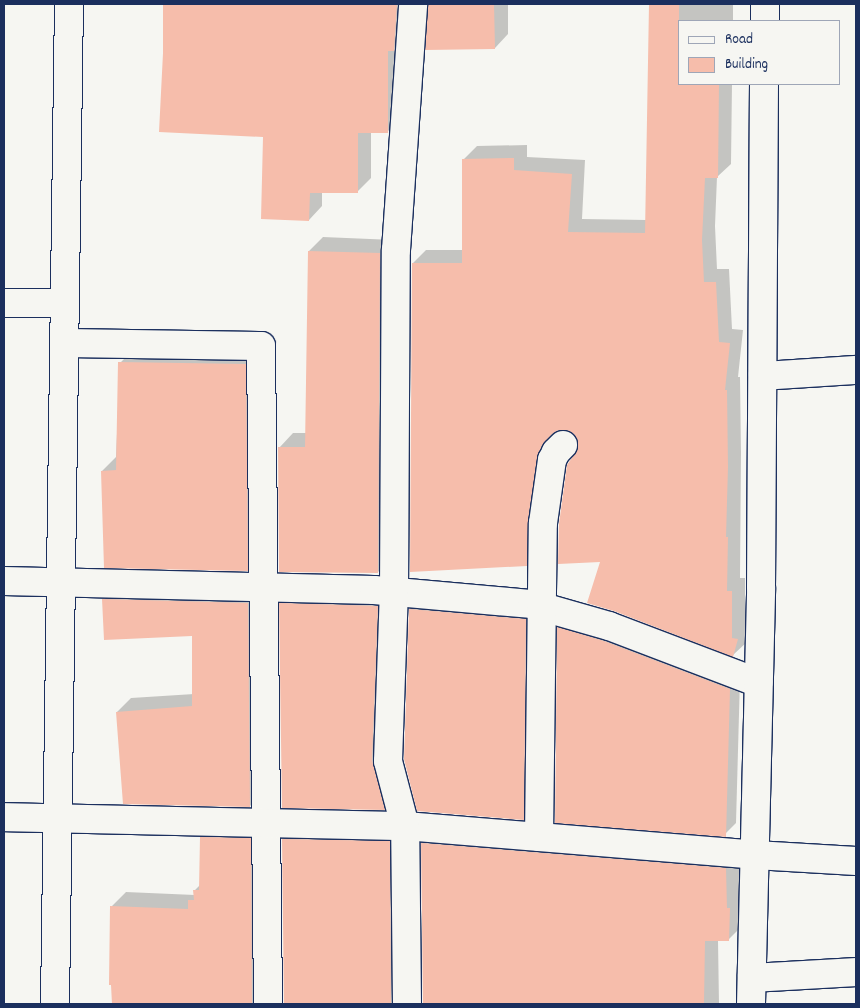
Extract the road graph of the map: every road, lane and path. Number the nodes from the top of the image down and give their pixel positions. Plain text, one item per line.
1 (69, 4) edge
2 (413, 4) edge
3 (765, 4) edge
4 (764, 20) edge
5 (764, 85) edge
6 (4, 303) edge
7 (65, 303) junction
8 (65, 344) junction
9 (856, 370) edge
10 (763, 376) junction
11 (563, 445) dead end
12 (4, 581) edge
13 (61, 581) junction
14 (265, 586) junction
15 (394, 592) junction
16 (542, 607) junction
17 (759, 683) junction
18 (4, 817) edge
19 (58, 819) junction
20 (266, 823) junction
21 (405, 826) junction
22 (539, 837) junction
23 (755, 855) junction
24 (856, 861) edge
25 (856, 972) edge
26 (751, 991) edge
27 (55, 1004) edge
28 (268, 1004) edge
29 (406, 1004) edge

1 - 7 street
2 - 15 street
3 - 4 street
5 - 10 street
6 - 7 street
7 - 8 street
8 - 13 street
8 - 14 street
9 - 10 street
10 - 17 street
11 - 16 street
12 - 13 street
13 - 14 street
13 - 19 street
14 - 15 street
14 - 20 street
15 - 16 street
15 - 21 street
16 - 17 street
16 - 22 street
17 - 23 street
18 - 19 street
19 - 20 street
19 - 27 street
20 - 21 street
20 - 28 street
21 - 22 street
21 - 29 street
22 - 23 street
23 - 24 street
23 - 26 street
25 - 26 street

